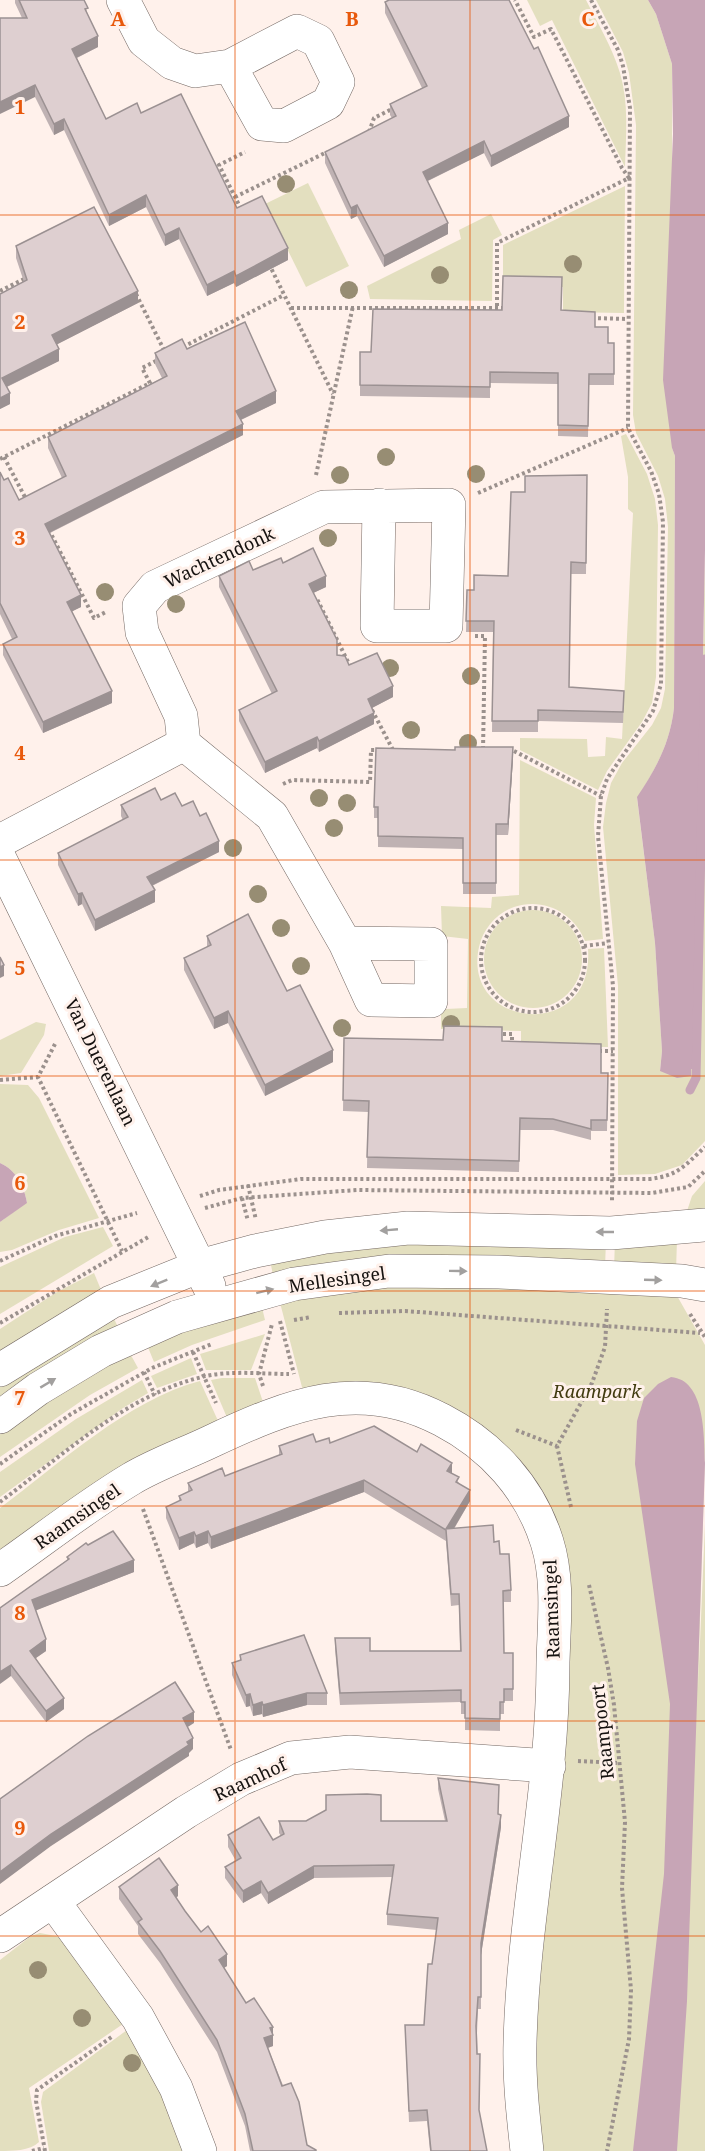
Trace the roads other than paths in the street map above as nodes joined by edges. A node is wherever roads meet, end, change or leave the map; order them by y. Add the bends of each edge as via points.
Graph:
1 (123, 0) edge
2 (230, 66) junction
3 (379, 505) junction
4 (184, 744) junction
5 (0, 841) edge
6 (0, 859) edge
7 (345, 943) dead end
8 (705, 1225) edge
9 (200, 1266) junction
10 (705, 1285) edge
11 (218, 1304) junction
12 (0, 1370) edge
13 (0, 1417) edge
14 (0, 1570) edge
15 (549, 1766) junction
16 (53, 1901) junction
17 (0, 1936) edge
18 (200, 2151) edge
19 (527, 2151) edge

1 - 2 street via 144,41 172,63 195,71
2 - 2 street via 297,31 318,41 338,82 328,103 284,126 262,124
3 - 3 street, Wachtendonk via 377,626 446,626 449,506
3 - 4 street, Wachtendonk via 324,507 155,587 139,606 142,632 181,716
4 - 5 street
4 - 7 street via 272,816
6 - 9 street, Van Duerenlaan
8 -> 9 street via 611,1233 408,1228 325,1237
9 - 11 street, Van Duerenlaan
9 -> 12 street via 89,1313
11 -> 10 street, Mellesingel via 294,1284 389,1271 499,1272
13 -> 11 street, Mellesingel via 100,1351 177,1317
14 - 15 street, Raamsingel via 132,1478 274,1413 321,1400 350,1398 408,1406 461,1430 505,1467 537,1516 554,1571
15 - 16 street, Raamhof via 350,1752 291,1758 241,1779 186,1812
15 - 19 street, Raamsingel via 520,2044
16 - 17 street, Raamhof
16 - 18 street via 138,2018 176,2088

